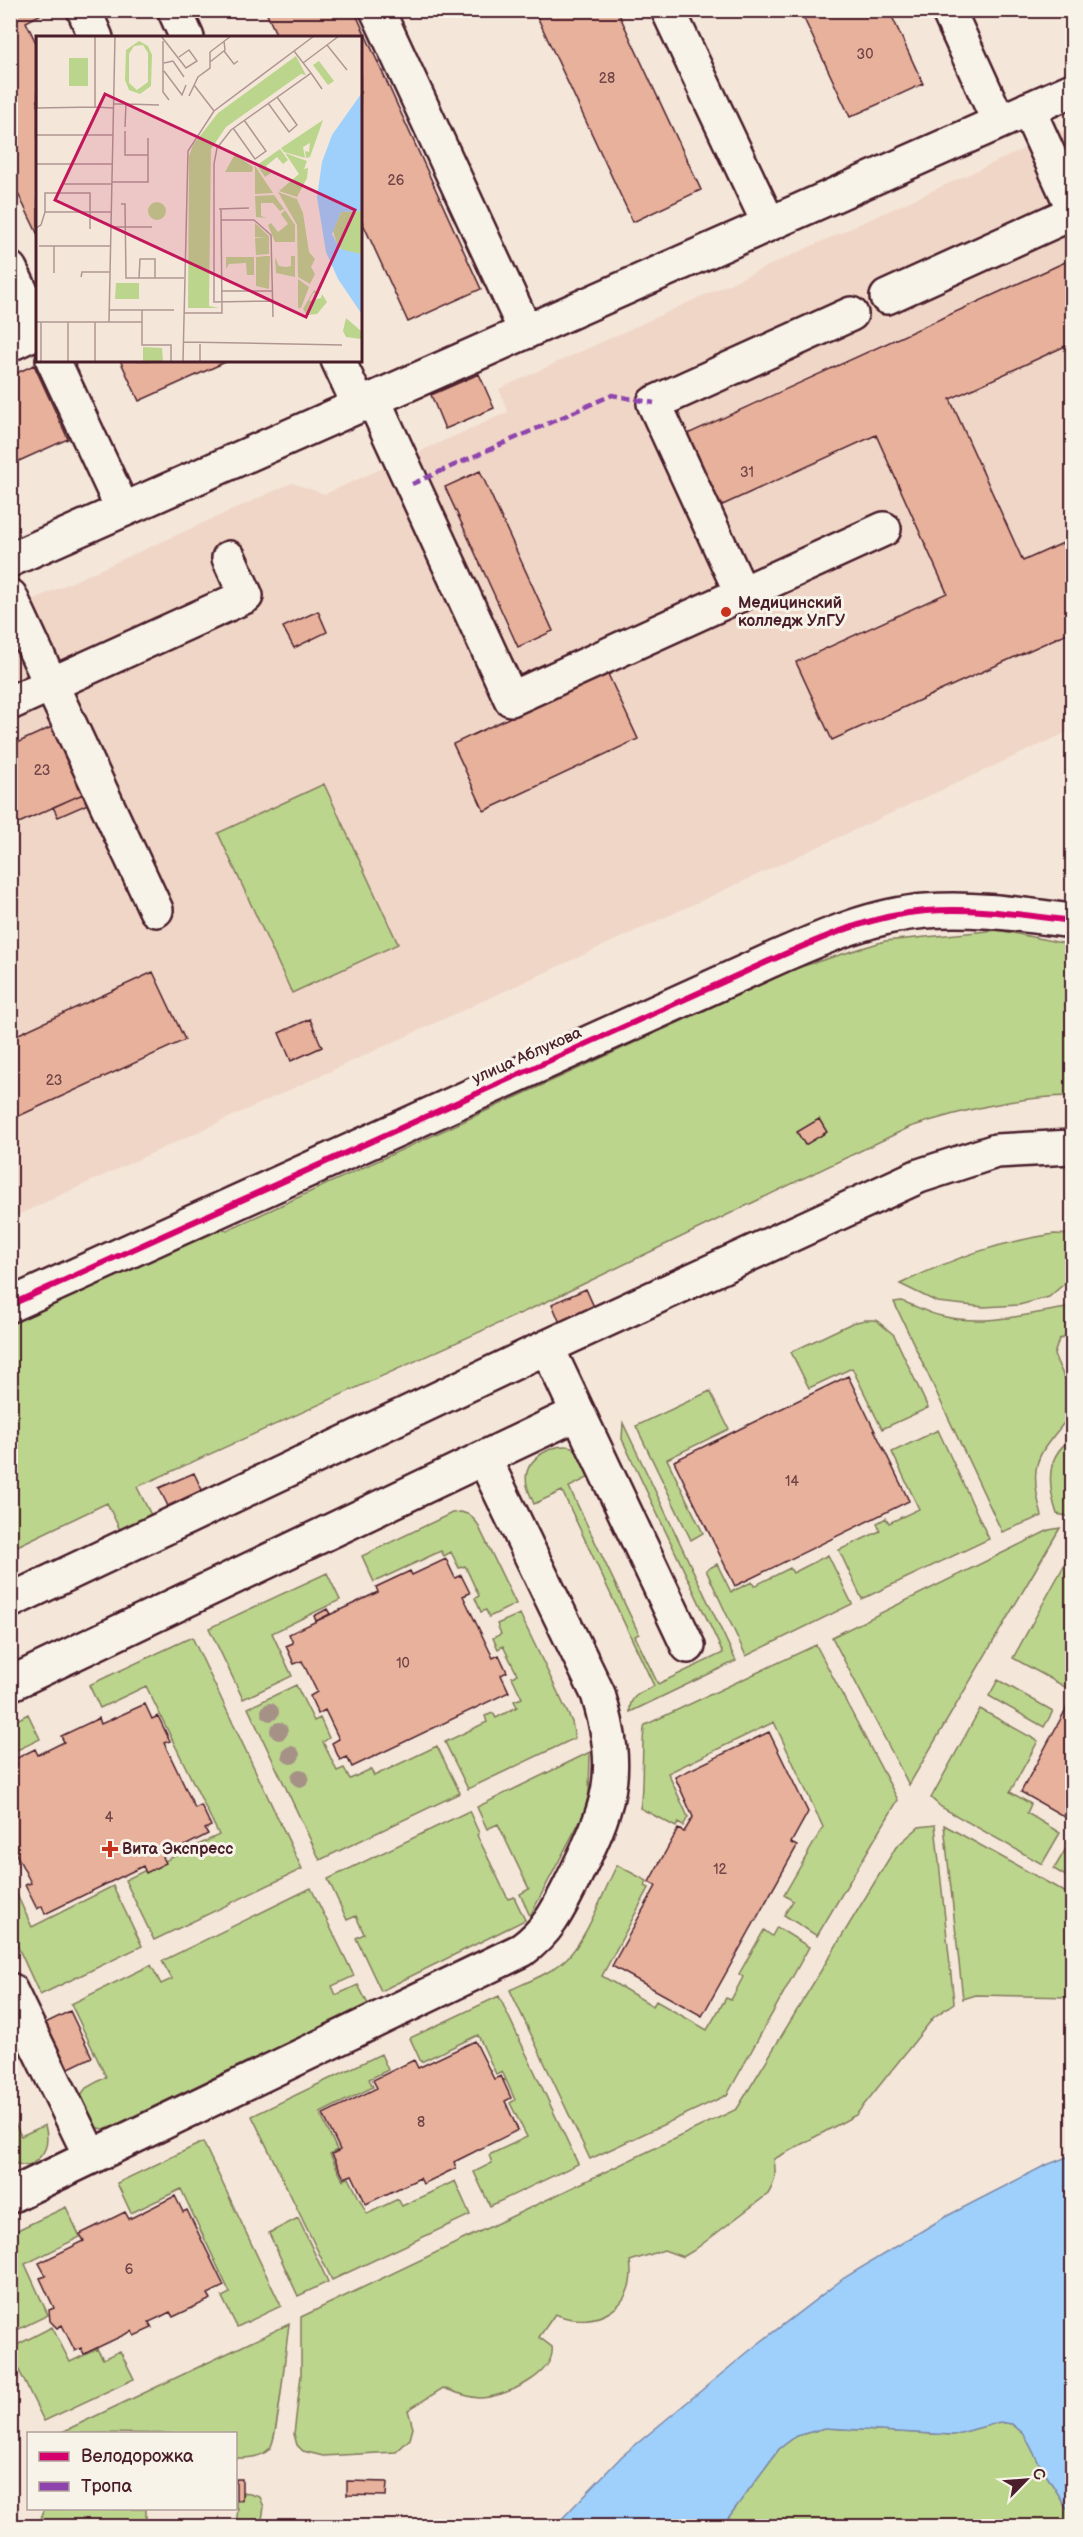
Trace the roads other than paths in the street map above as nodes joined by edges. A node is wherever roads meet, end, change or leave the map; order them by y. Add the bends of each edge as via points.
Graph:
1 (84, 10) edge
2 (377, 10) edge
3 (668, 10) edge
4 (948, 10) edge
5 (175, 11) edge
6 (95, 36) edge
7 (186, 36) edge
8 (1072, 90) edge
9 (1014, 116) junction
10 (1072, 206) edge
11 (1072, 213) edge
12 (769, 224) junction
13 (10, 269) edge
14 (887, 297) dead end
15 (851, 314) dead end
16 (36, 322) edge
17 (526, 332) junction
18 (36, 333) edge
19 (10, 344) edge
20 (54, 362) edge
21 (339, 362) edge
22 (366, 402) junction
23 (123, 510) junction
24 (884, 530) dead end
25 (229, 558) dead end
26 (10, 560) edge
27 (742, 594) junction
28 (10, 596) edge
29 (51, 684) junction
30 (10, 703) edge
31 (156, 910) dead end
32 (1072, 921) edge
33 (1072, 1147) edge
34 (10, 1305) edge
35 (547, 1347) junction
36 (578, 1413) junction
37 (484, 1458) junction
38 (10, 1601) edge
39 (688, 1646) dead end
40 (10, 1684) edge
41 (10, 1990) edge
42 (91, 2157) junction
43 (10, 2196) edge

1 - 6 street
2 - 17 street
3 - 12 street
4 - 9 street
5 - 7 street
8 - 9 street
9 - 10 street
9 - 12 street
11 - 14 street
12 - 17 street
13 - 16 street
15 - 27 street via 654,403
17 - 22 street
18 - 19 street
20 - 23 street
21 - 22 street
22 - 23 street
22 - 27 street via 511,699
23 - 26 street
24 - 27 street
25 - 29 street via 246,596
28 - 29 street
29 - 30 street
29 - 31 street
32 - 34 street, улица Аблукова via 950,910 896,915 850,927
33 - 35 street via 996,1151 919,1176
35 - 36 street
35 - 38 street
36 - 37 street
36 - 39 street
37 - 40 street
37 - 42 street via 598,1694 609,1730 610,1777 605,1809 546,1931 522,1950
41 - 42 street
42 - 43 street

